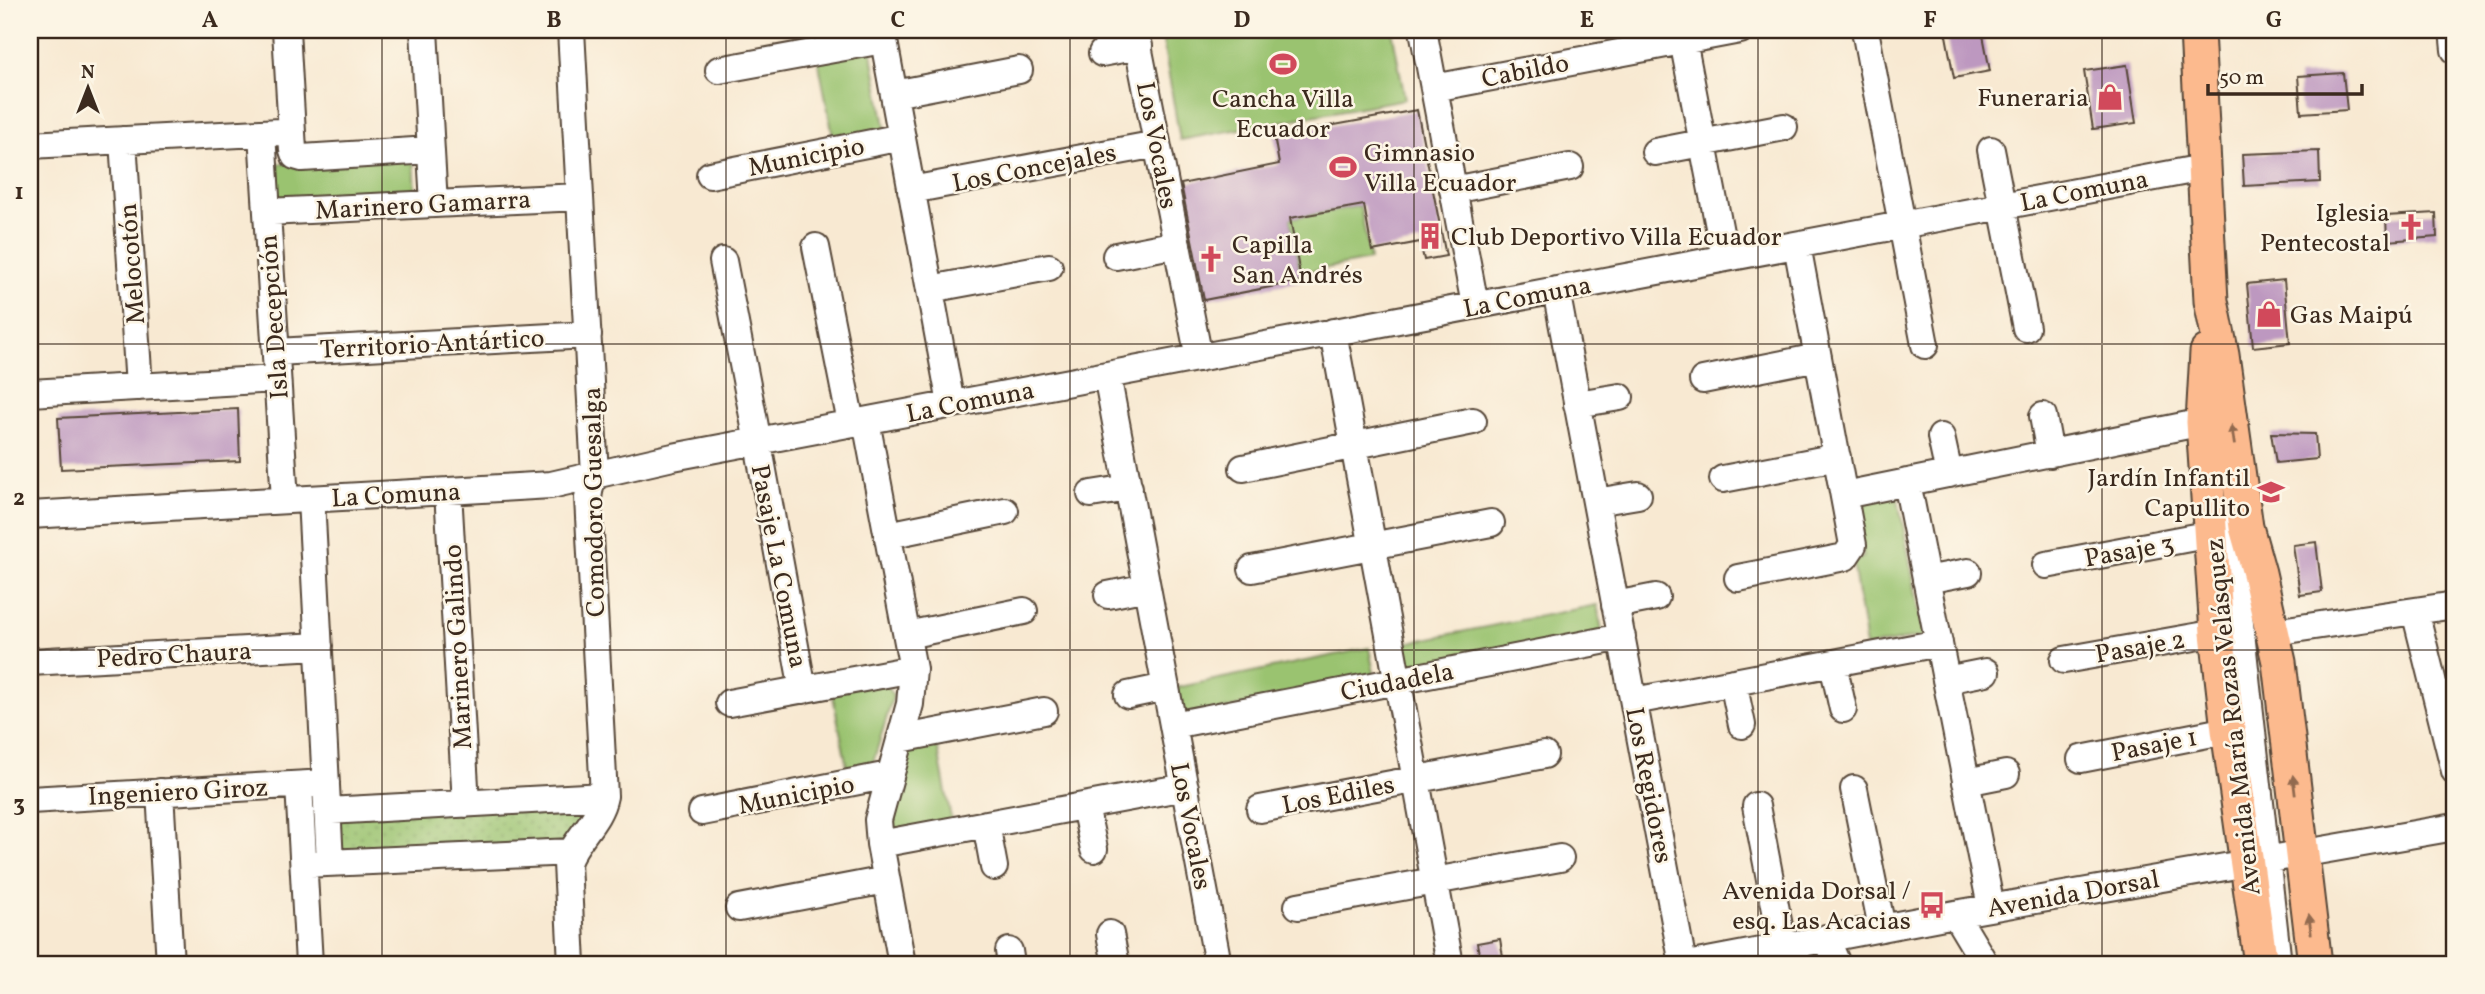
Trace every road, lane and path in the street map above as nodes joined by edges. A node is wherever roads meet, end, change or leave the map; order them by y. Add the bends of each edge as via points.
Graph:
1 (286, 30) edge
2 (424, 30) edge
3 (571, 30) edge
4 (1423, 30) edge
5 (1740, 30) edge
6 (1865, 30) edge
7 (2197, 30) edge
8 (2453, 30) edge
9 (882, 35) edge
10 (1682, 35) edge
11 (1137, 38) edge
12 (2455, 50) edge
13 (1102, 53) dead end
14 (719, 70) dead end
15 (1019, 70) dead end
16 (1434, 88) junction
17 (894, 94) junction
18 (1784, 127) dead end
19 (262, 133) junction
20 (902, 137) junction
21 (124, 140) junction
22 (1703, 143) junction
23 (294, 144) junction
24 (1157, 144) junction
25 (30, 145) edge
26 (430, 150) junction
27 (1991, 150) dead end
28 (1656, 152) dead end
29 (1570, 167) dead end
30 (2203, 168) junction
31 (710, 175) dead end
32 (911, 190) junction
33 (1453, 190) junction
34 (580, 197) junction
35 (434, 204) junction
36 (2002, 205) junction
37 (267, 212) junction
38 (1902, 225) junction
39 (1177, 244) junction
40 (1797, 245) junction
41 (816, 247) dead end
42 (1116, 256) dead end
43 (1725, 258) junction
44 (723, 261) dead end
45 (1049, 267) dead end
46 (930, 289) junction
47 (1556, 290) junction
48 (2211, 301) junction
49 (1475, 305) junction
50 (2026, 328) dead end
51 (1332, 332) junction
52 (588, 335) junction
53 (1925, 345) dead end
54 (276, 352) junction
55 (1818, 357) junction
56 (1199, 358) junction
57 (1107, 375) junction
58 (277, 379) junction
59 (1703, 380) dead end
60 (139, 387) junction
61 (30, 393) edge
62 (1620, 397) dead end
63 (951, 404) junction
64 (1577, 404) junction
65 (2043, 416) dead end
66 (1473, 421) dead end
67 (859, 422) junction
68 (2203, 422) junction
69 (1941, 437) dead end
70 (757, 441) junction
71 (1354, 446) junction
72 (2050, 454) junction
73 (1837, 457) junction
74 (1243, 468) dead end
75 (1949, 474) junction
76 (595, 475) junction
77 (1723, 479) dead end
78 (1907, 482) junction
79 (1129, 488) junction
80 (448, 491) junction
81 (2208, 491) junction
82 (1091, 494) dead end
83 (1638, 495) dead end
84 (1844, 495) junction
85 (298, 500) junction
86 (1596, 502) junction
87 (1005, 511) dead end
88 (30, 515) edge
89 (1491, 523) dead end
90 (2211, 534) junction
91 (888, 535) junction
92 (1372, 546) junction
93 (2046, 565) dead end
94 (1252, 569) dead end
95 (1968, 572) dead end
96 (1738, 578) dead end
97 (1926, 580) junction
98 (1147, 587) junction
99 (1108, 595) dead end
100 (1656, 597) dead end
101 (1615, 605) junction
102 (2455, 605) edge
103 (1024, 611) dead end
104 (2415, 611) junction
105 (2217, 633) junction
106 (2264, 633) junction
107 (907, 635) junction
108 (1622, 637) junction
109 (1939, 643) junction
110 (318, 646) junction
111 (2064, 660) dead end
112 (30, 662) edge
113 (1833, 664) junction
114 (913, 669) junction
115 (1986, 672) dead end
116 (1946, 680) junction
117 (1397, 681) junction
118 (1733, 682) junction
119 (1166, 687) junction
120 (803, 690) junction
121 (1128, 695) dead end
122 (1634, 701) junction
123 (729, 704) dead end
124 (1843, 709) dead end
125 (1044, 711) dead end
126 (1173, 725) junction
127 (1742, 725) dead end
128 (2228, 730) junction
129 (900, 738) junction
130 (1544, 755) dead end
131 (2081, 759) dead end
132 (2455, 771) edge
133 (2006, 774) dead end
134 (889, 775) junction
135 (1416, 779) junction
136 (1966, 782) junction
137 (326, 783) junction
138 (299, 785) junction
139 (1185, 787) junction
140 (1854, 789) dead end
141 (160, 792) junction
142 (604, 796) junction
143 (30, 800) edge
144 (466, 804) junction
145 (1085, 806) junction
146 (1756, 806) dead end
147 (1260, 809) dead end
148 (327, 811) junction
149 (702, 812) dead end
150 (986, 824) junction
151 (2455, 827) edge
152 (880, 844) junction
153 (1094, 849) dead end
154 (572, 852) junction
155 (2273, 857) junction
156 (1560, 858) dead end
157 (330, 862) junction
158 (304, 864) junction
159 (994, 867) dead end
160 (887, 880) junction
161 (1435, 881) junction
162 (1298, 906) dead end
163 (1991, 907) junction
164 (738, 908) dead end
165 (1955, 914) junction
166 (1882, 928) junction
167 (1110, 934) dead end
168 (1826, 939) junction
169 (1783, 947) junction
170 (170, 964) edge
171 (309, 964) edge
172 (572, 964) edge
173 (902, 964) edge
174 (1116, 964) edge
175 (1218, 964) edge
176 (1450, 964) edge
177 (1684, 964) edge
178 (1692, 964) edge
179 (1837, 964) edge
180 (1984, 964) edge
181 (2261, 964) edge
182 (2278, 964) edge
183 (2291, 964) edge
184 (2315, 964) edge

1 - 23 street
2 - 26 street
3 - 34 street, Comodoro Guesalga
4 - 16 street
5 - 10 street, Cabildo
6 - 38 street
7 - 30 main road, Avenida María Rozas Velásquez
8 - 12 street
9 - 14 street, Municipio
9 - 17 street, Municipio
10 - 16 street, Cabildo
10 - 22 street
11 - 13 street, Los Vocales
11 - 24 street, Los Vocales
15 - 17 street
16 - 33 street
17 - 20 street, Municipio
18 - 22 street
19 - 21 street, Marinero Gamarra
19 - 23 street, Marinero Gamarra
19 - 37 street, Isla Decepción
20 - 31 street, Municipio
20 - 32 street, Municipio
21 - 25 street, Marinero Gamarra
21 - 60 street, Melocotón
22 - 28 street
22 - 43 street
23 - 26 street, Marinero Gamarra via 302,158
24 - 32 street, Los Concejales
24 - 39 street, Los Vocales
26 - 35 street
27 - 36 street
29 - 33 street
30 - 36 street, La Comuna
30 - 48 main road, Avenida María Rozas Velásquez
32 - 46 street, Municipio
33 - 49 street
34 - 35 street, Marinero Gamarra
34 - 52 street, Comodoro Guesalga
35 - 37 street, Marinero Gamarra
36 - 38 street, La Comuna
36 - 50 street
37 - 54 street, Isla Decepción
38 - 40 street, La Comuna
38 - 53 street
39 - 42 street, Los Vocales
39 - 56 street, Los Vocales
40 - 43 street, La Comuna
40 - 55 street
41 - 67 street
43 - 47 street, La Comuna
44 - 70 street
45 - 46 street
46 - 63 street, Municipio
47 - 49 street, La Comuna
47 - 64 street, Los Regidores
48 - 68 main road, Avenida María Rozas Velásquez
106 -> 48 main road, Avenida María Rozas Velásquez
49 - 51 street, La Comuna
51 - 56 street, La Comuna
51 - 71 street, Los Ediles
52 - 54 street, Territorio Antártico
52 - 76 street, Comodoro Guesalga
54 - 58 street, Isla Decepción
55 - 59 street
55 - 73 street
56 - 57 street, La Comuna
57 - 63 street, La Comuna
57 - 79 street, Los Vocales
58 - 60 street
58 - 85 street, Isla Decepción
60 - 61 street
62 - 64 street
63 - 67 street, La Comuna
64 - 86 street, Los Regidores
65 - 72 street
66 - 71 street
67 - 70 street, La Comuna
67 - 91 street, Municipio
68 - 72 street
68 - 81 main road, Avenida María Rozas Velásquez
69 - 75 street
70 - 76 street, La Comuna
70 - 120 street, Pasaje La Comuna
71 - 74 street
71 - 92 street, Los Ediles
72 - 75 street
73 - 77 street
73 - 84 street
75 - 78 street
76 - 80 street, La Comuna via 551,485
76 - 142 street, Comodoro Guesalga via 588,498
78 - 84 street
78 - 97 street
79 - 82 street
79 - 98 street, Los Vocales
80 - 85 street, La Comuna
80 - 144 street, Marinero Galindo
81 - 90 main road, Avenida María Rozas Velásquez
81 - 155 street via 2235,586
83 - 86 street
84 - 96 street via 1853,545 1845,557
85 - 88 street, La Comuna
85 - 110 street, Isla Decepción
86 - 101 street, Los Regidores
87 - 91 street
89 - 92 street
90 - 93 street, Pasaje 3
90 - 105 main road, Avenida María Rozas Velásquez
91 - 107 street, Municipio
92 - 94 street
92 - 117 street, Los Ediles
95 - 97 street
97 - 109 street
98 - 99 street
98 - 119 street, Los Vocales
100 - 101 street
101 - 108 street, Los Regidores
102 - 104 street
103 - 107 street
104 - 106 street
104 - 132 street
105 - 111 street, Pasaje 2
105 - 128 main road, Avenida María Rozas Velásquez
155 -> 106 main road, Avenida María Rozas Velásquez
107 - 114 street, Municipio
108 - 117 street, Ciudadela
108 - 122 street, Los Regidores
109 - 113 street
109 - 116 street
110 - 112 street, Pedro Chaura
110 - 137 street, Isla Decepción
113 - 118 street
113 - 124 street
114 - 120 street
114 - 129 street, Municipio
115 - 116 street
116 - 136 street
117 - 126 street, Ciudadela
117 - 135 street, Los Ediles
118 - 122 street
118 - 127 street
119 - 121 street
119 - 126 street, Los Vocales
120 - 123 street
122 - 177 street, Los Regidores
125 - 129 street
126 - 139 street, Los Vocales
128 - 131 street, Pasaje 1
128 - 155 main road, Avenida María Rozas Velásquez
129 - 134 street, Municipio
130 - 135 street, Los Ediles
133 - 136 street
134 - 149 street, Municipio
134 - 152 street, Municipio via 878,820
135 - 147 street, Los Ediles
135 - 161 street, Los Ediles
136 - 163 street
137 - 138 street, Ingeniero Giroz
137 - 148 street, Isla Decepción
138 - 141 street, Ingeniero Giroz
138 - 158 street
139 - 145 street
139 - 175 street, Los Vocales
140 - 166 street
141 - 143 street, Ingeniero Giroz
141 - 170 street
142 - 144 street
142 - 154 street, Comodoro Guesalga via 599,812
144 - 148 street
145 - 150 street
145 - 153 street
146 - 169 street
148 - 157 street, Isla Decepción
150 - 152 street
150 - 159 street
151 - 155 street, Avenida Dorsal
152 - 160 street, Municipio
154 - 157 street
154 - 172 street, Comodoro Guesalga via 566,876
155 - 163 street, Avenida Dorsal
155 - 181 main road, Avenida María Rozas Velásquez
155 - 182 street
155 - 183 street
184 -> 155 main road, Avenida María Rozas Velásquez
156 - 161 street
157 - 158 street
158 - 171 street
160 - 164 street
160 - 173 street, Municipio
161 - 162 street
161 - 176 street, Los Ediles
163 - 165 street, Avenida Dorsal
165 - 166 street, Avenida Dorsal
165 - 180 street
166 - 168 street, Avenida Dorsal
167 - 174 street
168 - 169 street, Avenida Dorsal
168 - 179 street
169 - 178 street, Avenida Dorsal

